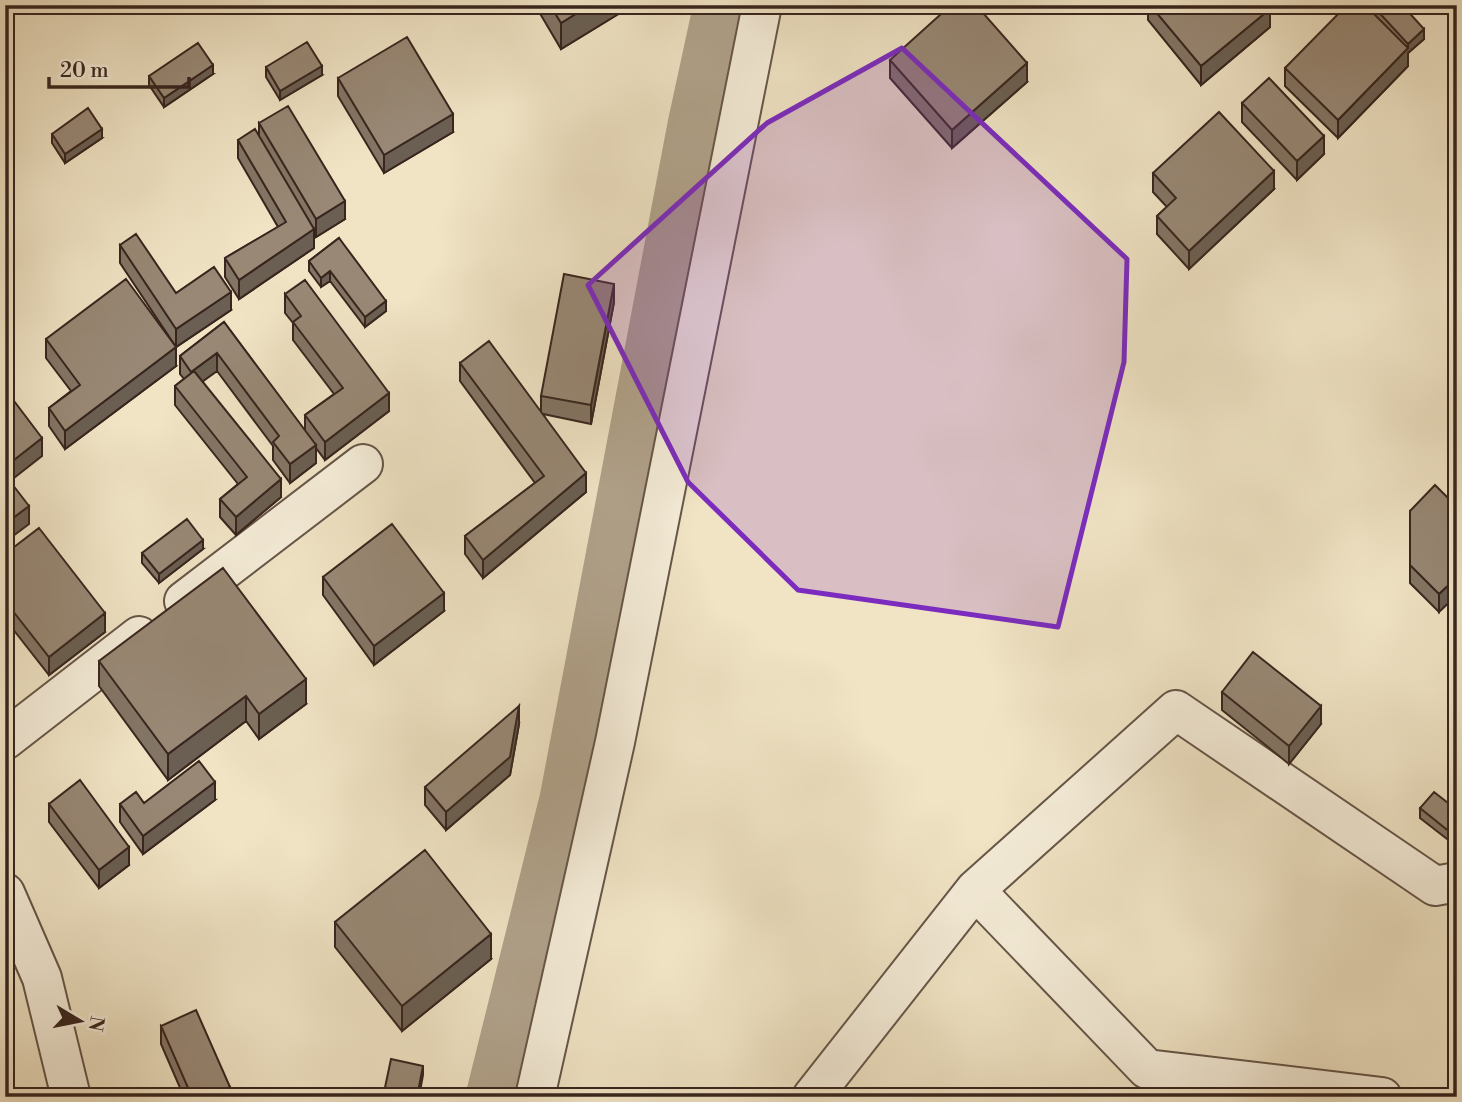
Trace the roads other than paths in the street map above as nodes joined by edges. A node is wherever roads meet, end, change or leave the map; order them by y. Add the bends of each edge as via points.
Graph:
1 (762, 5) edge
2 (363, 464) dead end
3 (5, 740) edge
4 (1457, 882) edge
5 (975, 890) junction
6 (5, 893) edge
7 (71, 1097) edge
8 (535, 1097) edge
9 (812, 1097) edge
10 (1382, 1097) edge

1 - 8 street via 615,742
2 - 3 street
4 - 5 street via 1435,886 1176,710
5 - 9 street
5 - 10 street via 1147,1069
6 - 7 street via 41,978

